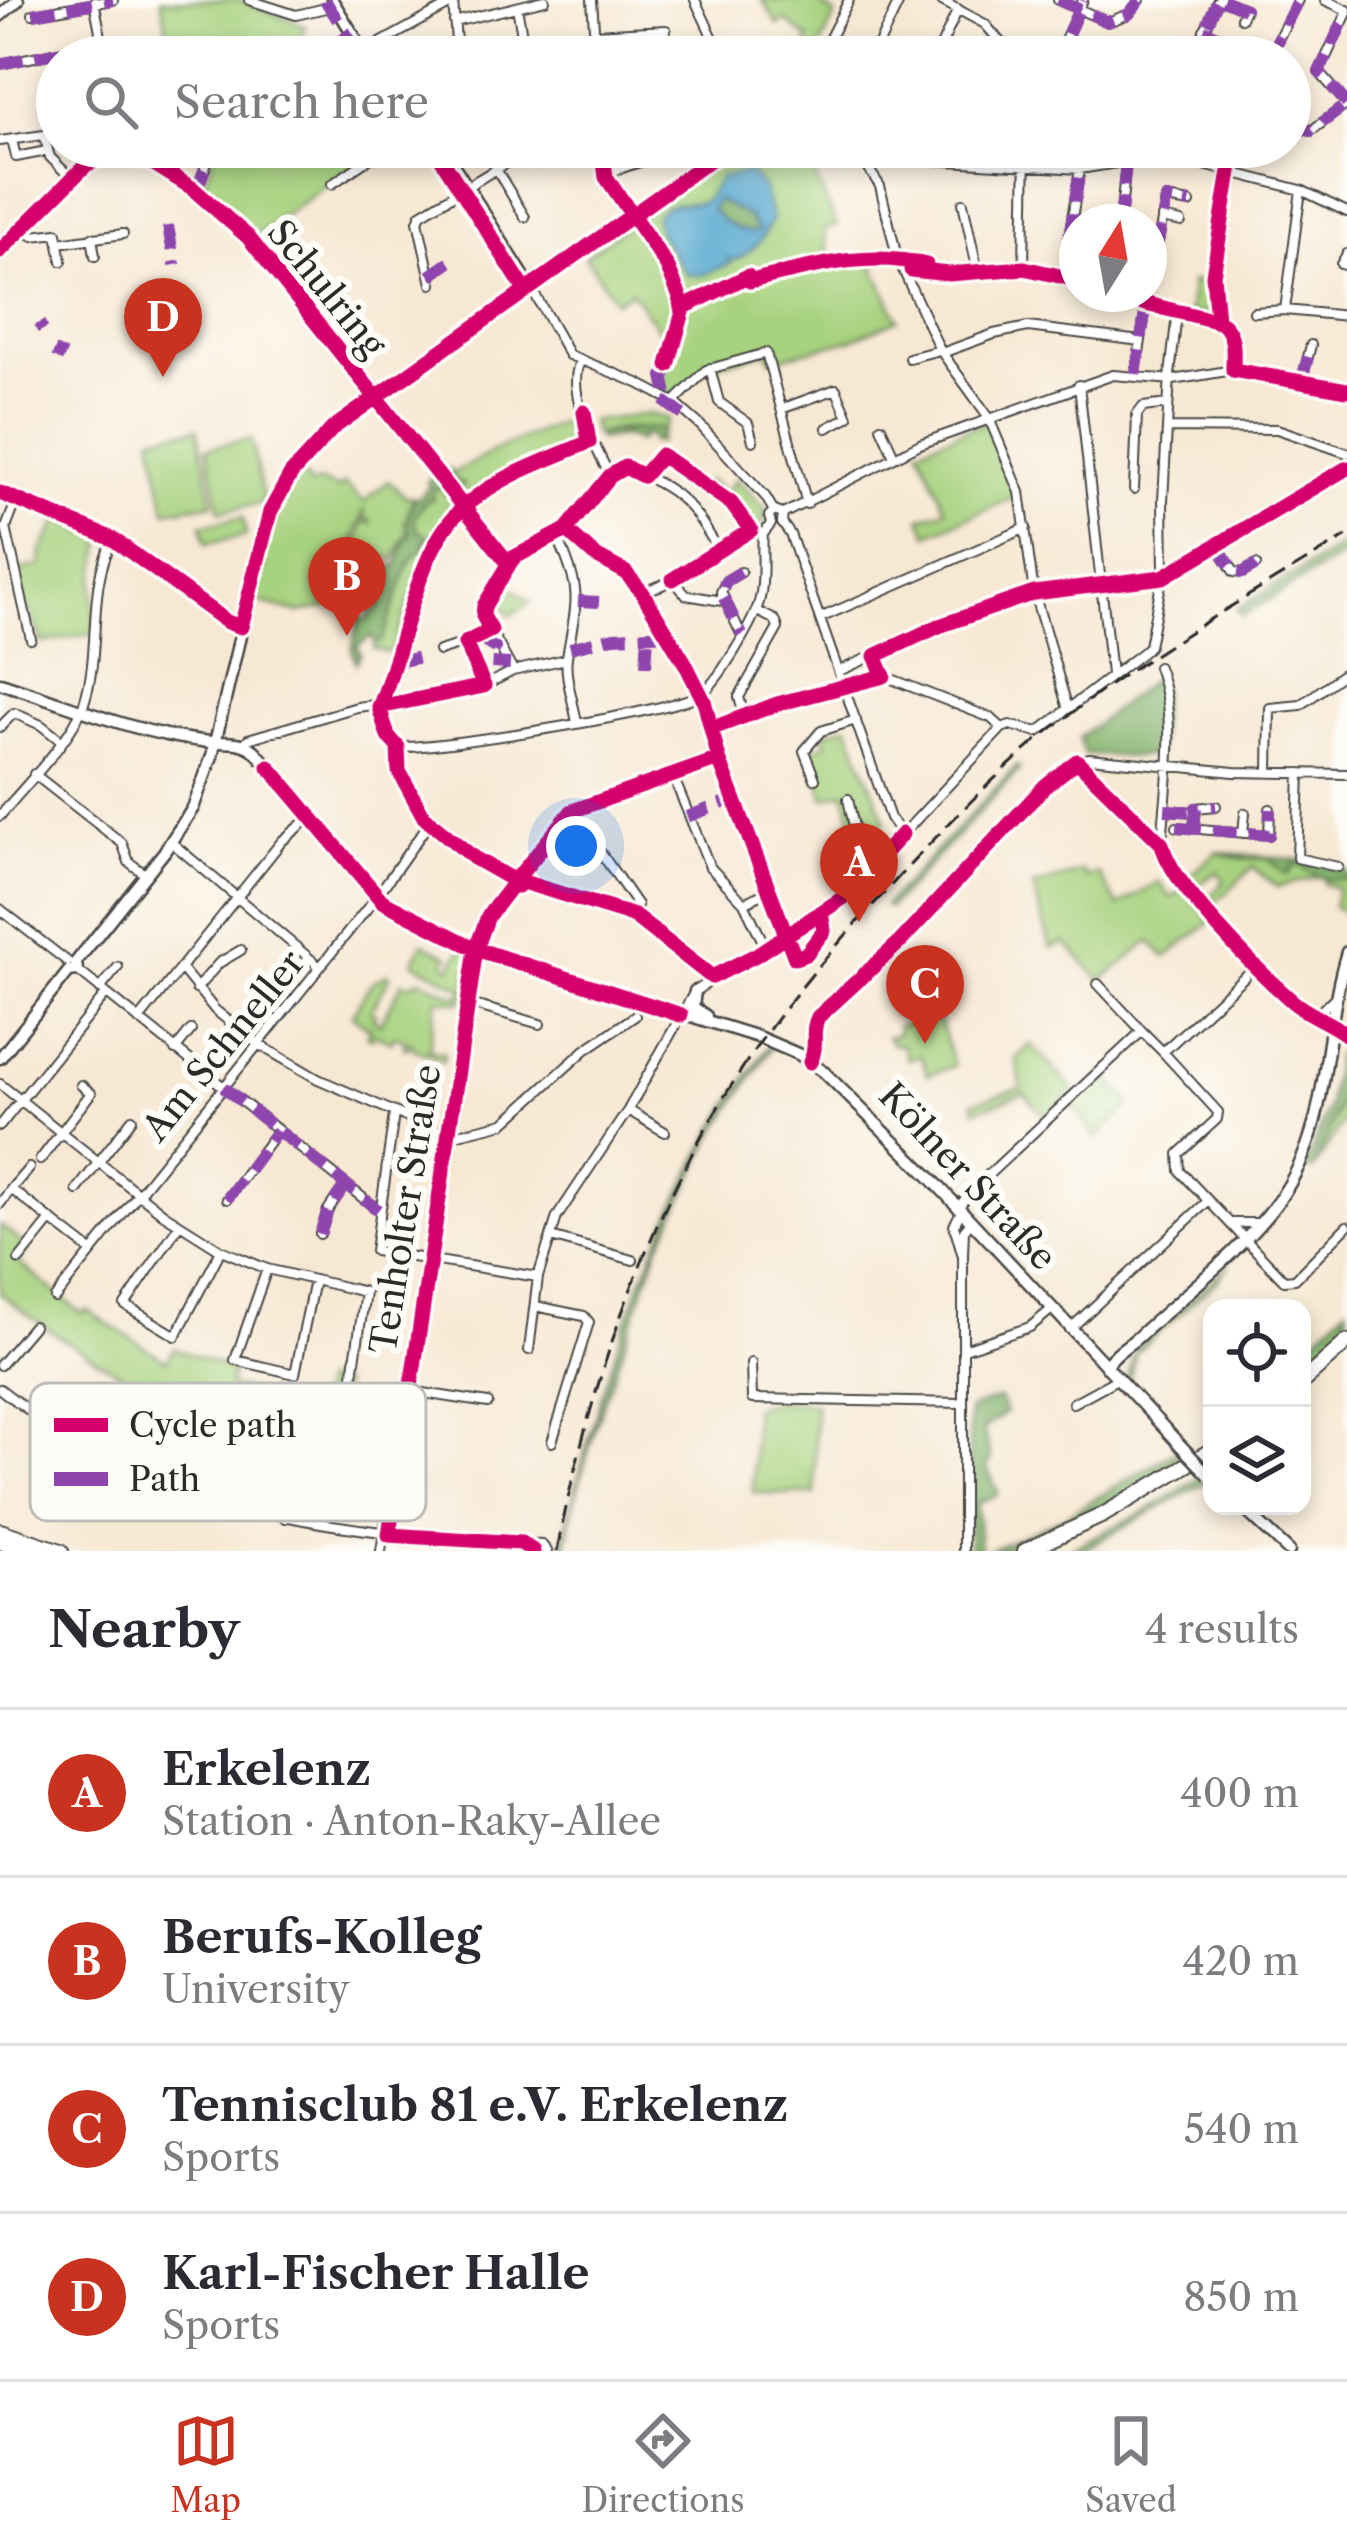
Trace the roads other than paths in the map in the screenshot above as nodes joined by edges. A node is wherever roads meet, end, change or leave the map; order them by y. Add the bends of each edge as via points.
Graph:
1 (18, 0) edge
2 (113, 0) edge
3 (249, 0) edge
4 (545, 0) edge
5 (592, 0) edge
6 (695, 0) edge
7 (849, 0) edge
8 (900, 0) edge
9 (940, 0) edge
10 (1058, 0) edge
11 (1140, 0) edge
12 (1220, 0) edge
13 (1298, 0) edge
14 (1325, 0) edge
15 (453, 1) edge
16 (94, 2) edge
17 (75, 3) edge
18 (333, 3) edge
19 (1081, 5) edge
20 (517, 7) junction
21 (958, 9) junction
22 (1347, 11) edge
23 (33, 14) dead end
24 (0, 16) edge
25 (1241, 18) dead end
26 (454, 22) junction
27 (666, 30) dead end
28 (1204, 30) junction
29 (594, 34) joint
30 (101, 36) edge
31 (358, 36) edge
32 (396, 36) edge
33 (455, 36) edge
34 (522, 36) edge
35 (712, 36) edge
36 (831, 36) edge
37 (883, 36) edge
38 (946, 36) edge
39 (994, 36) edge
40 (1067, 36) edge
41 (1202, 36) edge
42 (1218, 36) edge
43 (1280, 36) edge
44 (36, 57) edge
45 (0, 64) edge
46 (1347, 104) edge
47 (1311, 130) edge
48 (36, 136) edge
49 (12, 140) junction
50 (0, 141) edge
51 (36, 154) edge
52 (62, 168) edge
53 (85, 168) edge
54 (160, 168) edge
55 (205, 168) edge
56 (356, 168) edge
57 (457, 168) edge
58 (498, 168) edge
59 (500, 168) edge
60 (604, 168) edge
61 (622, 168) edge
62 (698, 168) edge
63 (870, 168) edge
64 (1025, 168) edge
65 (1052, 168) edge
66 (1087, 168) edge
67 (1125, 168) edge
68 (1217, 168) edge
69 (1231, 168) edge
70 (1080, 169) junction
71 (1230, 172) junction
72 (604, 174) junction
73 (70, 177) junction
74 (332, 184) dead end
75 (470, 185) junction
76 (1301, 190) junction
77 (196, 192) junction
78 (963, 203) dead end
79 (1190, 203) dead end
80 (1074, 204) edge
81 (1122, 204) edge
82 (1165, 204) edge
83 (1347, 212) edge
84 (632, 215) junction
85 (525, 217) dead end
86 (1167, 219) edge
87 (1181, 222) dead end
88 (19, 229) junction
89 (122, 234) dead end
90 (92, 237) junction
91 (59, 243) junction
92 (0, 250) edge
93 (1347, 254) edge
94 (95, 256) dead end
95 (62, 261) dead end
96 (1347, 266) edge
97 (1024, 268) junction
98 (978, 272) junction
99 (904, 273) junction
100 (1059, 276) edge
101 (432, 284) dead end
102 (530, 286) junction
103 (339, 292) dead end
104 (1285, 310) junction
105 (1167, 311) edge
106 (1144, 312) edge
107 (1254, 312) dead end
108 (311, 314) junction
109 (1178, 314) junction
110 (1347, 316) edge
111 (1217, 320) junction
112 (1141, 341) junction
113 (1311, 345) dead end
114 (941, 352) junction
115 (909, 358) dead end
116 (580, 362) junction
117 (710, 368) junction
118 (1234, 370) junction
119 (1136, 374) junction
120 (1170, 380) junction
121 (1302, 380) junction
122 (1079, 385) junction
123 (1347, 390) edge
124 (376, 395) junction
125 (674, 402) junction
126 (1168, 404) junction
127 (781, 409) junction
128 (862, 410) dead end
129 (988, 416) junction
130 (848, 417) junction
131 (881, 427) dead end
132 (827, 428) dead end
133 (1168, 428) junction
134 (590, 439) junction
135 (754, 441) dead end
136 (1347, 453) edge
137 (661, 454) dead end
138 (894, 456) junction
139 (1347, 468) edge
140 (610, 476) junction
141 (1134, 489) dead end
142 (0, 493) edge
143 (17, 499) junction
144 (807, 504) junction
145 (464, 506) junction
146 (778, 518) junction
147 (1026, 528) junction
148 (562, 533) junction
149 (751, 533) junction
150 (763, 534) junction
151 (113, 539) junction
152 (1217, 545) junction
153 (719, 551) junction
154 (509, 564) junction
155 (1256, 565) dead end
156 (741, 572) dead end
157 (1163, 577) junction
158 (673, 579) junction
159 (1101, 585) junction
160 (1034, 593) junction
161 (722, 601) junction
162 (757, 610) junction
163 (820, 619) junction
164 (241, 627) junction
165 (742, 635) junction
166 (31, 639) dead end
167 (439, 651) dead end
168 (875, 656) junction
169 (566, 658) junction
170 (1158, 667) dead end
171 (514, 670) junction
172 (839, 671) junction
173 (1347, 671) edge
174 (1111, 674) junction
175 (884, 676) junction
176 (0, 683) edge
177 (484, 686) junction
178 (846, 687) junction
179 (699, 695) junction
180 (379, 707) junction
181 (82, 709) junction
182 (1068, 710) junction
183 (744, 716) junction
184 (856, 719) junction
185 (577, 723) junction
186 (0, 727) edge
187 (713, 728) junction
188 (1002, 728) junction
189 (57, 737) junction
190 (215, 742) junction
191 (245, 743) junction
192 (398, 747) junction
193 (719, 759) junction
194 (1077, 760) junction
195 (1168, 766) junction
196 (1269, 773) junction
197 (1300, 773) junction
198 (34, 774) junction
199 (1347, 774) edge
200 (673, 776) junction
201 (815, 779) dead end
202 (848, 799) dead end
203 (1216, 806) dead end
204 (1270, 809) dead end
205 (1165, 810) junction
206 (572, 811) junction
207 (1195, 812) junction
208 (1245, 813) dead end
209 (0, 816) edge
210 (310, 818) junction
211 (429, 823) junction
212 (1177, 827) dead end
213 (1194, 828) junction
214 (1243, 833) junction
215 (902, 834) junction
216 (171, 842) junction
217 (1162, 844) junction
218 (874, 864) junction
219 (1338, 867) dead end
220 (146, 875) junction
221 (516, 881) junction
222 (237, 896) junction
223 (377, 896) junction
224 (744, 902) junction
225 (0, 909) edge
226 (634, 916) junction
227 (766, 948) junction
228 (476, 949) junction
229 (241, 950) dead end
230 (1347, 952) edge
231 (72, 967) junction
232 (118, 967) dead end
233 (320, 967) junction
234 (181, 968) junction
235 (1245, 976) dead end
236 (712, 977) junction
237 (1098, 984) dead end
238 (196, 989) junction
239 (103, 991) junction
240 (695, 991) junction
241 (1336, 996) junction
242 (467, 1003) junction
243 (1307, 1012) junction
244 (681, 1015) junction
245 (635, 1016) dead end
246 (139, 1021) junction
247 (540, 1024) dead end
248 (1332, 1025) junction
249 (238, 1028) junction
250 (191, 1030) dead end
251 (736, 1030) junction
252 (1142, 1031) junction
253 (1347, 1035) edge
254 (258, 1044) junction
255 (176, 1050) junction
256 (1163, 1052) junction
257 (0, 1058) edge
258 (810, 1062) junction
259 (205, 1073) junction
260 (0, 1084) edge
261 (81, 1085) dead end
262 (223, 1087) junction
263 (21, 1100) junction
264 (628, 1110) junction
265 (394, 1114) junction
266 (132, 1119) dead end
267 (0, 1126) edge
268 (60, 1131) junction
269 (277, 1131) junction
270 (664, 1132) dead end
271 (447, 1136) junction
272 (40, 1160) dead end
273 (98, 1162) junction
274 (29, 1168) dead end
275 (345, 1185) junction
276 (11, 1189) junction
277 (77, 1190) dead end
278 (139, 1193) junction
279 (227, 1199) dead end
280 (1208, 1201) junction
281 (0, 1204) edge
282 (378, 1210) junction
283 (964, 1214) junction
284 (51, 1220) junction
285 (1228, 1222) junction
286 (1259, 1223) junction
287 (179, 1225) junction
288 (1347, 1226) edge
289 (320, 1234) dead end
290 (551, 1238) junction
291 (1244, 1238) junction
292 (221, 1250) junction
293 (1254, 1250) junction
294 (92, 1251) junction
295 (1226, 1255) junction
296 (19, 1260) dead end
297 (428, 1260) junction
298 (633, 1260) dead end
299 (268, 1269) junction
300 (538, 1276) junction
301 (314, 1280) junction
302 (55, 1298) dead end
303 (535, 1306) junction
304 (1052, 1309) junction
305 (34, 1326) dead end
306 (1070, 1329) junction
307 (1134, 1341) junction
308 (1347, 1342) edge
309 (964, 1348) junction
310 (529, 1350) dead end
311 (1347, 1353) edge
312 (1122, 1358) junction
313 (751, 1363) dead end
314 (0, 1365) edge
315 (1106, 1367) junction
316 (1311, 1374) edge
317 (359, 1383) edge
318 (408, 1383) edge
319 (1120, 1383) junction
320 (1311, 1385) edge
321 (0, 1389) edge
322 (426, 1393) edge
323 (488, 1403) dead end
324 (962, 1403) junction
325 (1072, 1403) dead end
326 (30, 1408) edge
327 (552, 1442) dead end
328 (1203, 1455) edge
329 (1203, 1465) edge
330 (1203, 1475) edge
331 (1250, 1515) edge
332 (298, 1521) edge
333 (385, 1521) edge
334 (0, 1532) edge
335 (383, 1534) junction
336 (0, 1542) edge
337 (530, 1548) edge
338 (29, 1551) edge
339 (61, 1551) edge
340 (380, 1551) edge
341 (547, 1551) edge
342 (963, 1551) edge
343 (1025, 1551) edge
344 (1046, 1551) edge
345 (1288, 1551) edge

1 - 24 main road
2 - 16 street
3 - 18 street via 296,15
4 - 20 street
5 - 29 street
6 - 35 street
7 - 36 street
8 - 37 street
9 - 21 street
10 - 19 street
11 - 19 street via 1108,22
12 - 25 street via 1244,9
12 - 28 street
13 - 43 street
14 - 22 street
15 - 26 street
15 - 32 street
16 - 17 street
16 - 30 street
17 - 23 street
18 - 31 main road
19 - 40 street
20 - 26 street
20 - 34 street
21 - 38 street
21 - 39 street
22 - 46 street via 1318,72
26 - 33 street
27 - 29 street
28 - 41 street
28 - 42 street
44 - 45 street
46 - 47 street
48 - 49 street
49 - 50 street
49 - 51 street via 16,157
52 - 73 street
53 - 73 street, Schulring
54 - 77 street, Schulring
55 - 77 street
56 - 74 street
57 - 75 main road
58 - 75 street
59 - 85 street
60 - 72 street
61 - 72 street
62 - 84 street
63 - 99 street
64 - 97 street
65 - 70 street
66 - 70 street
67 - 81 street
68 - 71 street
69 - 71 street
70 - 80 street
71 - 76 street
71 - 111 street via 1214,268
72 - 84 street
73 - 88 street, Schulring
75 - 101 street via 418,218
75 - 102 main road
76 - 83 street
76 - 104 street
77 - 108 street, Schulring via 257,246
78 - 98 street
79 - 82 street
84 - 102 street
86 - 87 street
88 - 91 street via 57,232
88 - 92 street, Schulring
89 - 90 street
90 - 91 street
90 - 94 street
91 - 95 street
93 - 96 street
97 - 98 street
97 - 100 street
98 - 99 street
99 - 114 street
102 - 116 street via 563,349
102 - 124 main road
103 - 108 street
104 - 107 street
104 - 110 street
105 - 109 street
106 - 112 street
108 - 124 street, Schulring
109 - 111 street
109 - 120 street
111 - 118 street via 1232,337
112 - 114 street via 1028,327
112 - 119 street
113 - 121 street
114 - 115 street
114 - 129 street
116 - 125 street
116 - 134 street via 575,380
117 - 125 street
117 - 127 street via 766,353
117 - 135 street via 719,402 748,423
118 - 120 street
118 - 121 street
119 - 120 street
119 - 122 street
120 - 126 street
121 - 123 street
122 - 129 street
122 - 159 street
124 - 145 street, Schulring
124 - 164 main road via 291,474 266,524
125 - 146 street
126 - 133 street
126 - 141 street via 1137,415
127 - 130 street via 836,389
127 - 144 street
128 - 130 street
129 - 138 street
129 - 147 street via 1020,491
130 - 132 street
131 - 138 street
133 - 136 street via 1277,429
133 - 157 street
134 - 140 street
134 - 145 street
137 - 149 street via 731,503
138 - 144 street
139 - 152 street
140 - 148 street
140 - 153 street via 626,467 679,494
142 - 143 street
143 - 151 street
143 - 166 street via 6,528
144 - 146 street
145 - 154 street, Schulring
145 - 180 street via 434,547
146 - 150 street
146 - 163 street
147 - 160 street
147 - 163 street
148 - 154 street
148 - 158 street via 620,568 642,592
148 - 169 street via 578,593
149 - 150 street
149 - 153 street
150 - 162 street
151 - 164 street
151 - 181 street via 98,581 96,652
152 - 155 street via 1234,572
152 - 157 street
153 - 158 street
154 - 171 street via 483,616
156 - 161 street via 723,585
157 - 159 street
157 - 174 street via 1150,646
158 - 161 street via 686,595
159 - 160 street
159 - 174 street
160 - 168 street
160 - 182 street
161 - 165 street
162 - 165 street
162 - 183 street via 778,628 739,697
163 - 172 street
164 - 190 main road
165 - 179 street
167 - 177 street via 465,643
168 - 172 street
168 - 175 street
169 - 171 street
169 - 185 street
170 - 195 street
171 - 177 street
172 - 178 street
173 - 196 street via 1300,705 1270,708
174 - 182 street
175 - 178 street
175 - 188 street
176 - 181 main road
177 - 180 street
178 - 183 street
178 - 184 street
179 - 185 street
179 - 187 street
180 - 191 street
180 - 192 street
181 - 189 street
181 - 190 main road
182 - 188 street via 1038,732
183 - 187 street
184 - 201 street via 821,731 804,751
184 - 215 street
185 - 192 street
186 - 189 street via 14,713
187 - 193 street
188 - 215 street
189 - 198 street
190 - 191 main road
190 - 216 main road via 193,808
191 - 210 main road
192 - 211 street via 400,771
193 - 200 street
193 - 224 street via 770,890
194 - 195 street
194 - 217 street
194 - 258 street via 818,1017
195 - 196 street
195 - 205 street
196 - 197 street
197 - 199 street
197 - 219 street via 1297,858
198 - 209 street
198 - 220 street via 122,843
200 - 206 street
200 - 224 street via 710,867
202 - 218 street via 859,850
203 - 207 street
204 - 214 street via 1269,835
205 - 207 street
205 - 217 street
206 - 221 street, Tenholter Straße
206 - 226 street via 637,905
207 - 213 street
208 - 214 street
210 - 222 street
210 - 223 main road
211 - 221 street
211 - 223 street, Am Schneller
212 - 213 street
213 - 214 street
215 - 218 street
216 - 220 main road
216 - 222 street
217 - 243 street via 1186,888
218 - 227 street via 837,902
220 - 231 main road
221 - 226 street
221 - 228 street, Tenholter Straße via 488,916
222 - 233 street
222 - 234 street
223 - 228 main road, Kölner Straße
223 - 233 street, Am Schneller
224 - 227 street
225 - 231 street
226 - 236 street
227 - 236 street
228 - 242 street, Tenholter Straße
228 - 244 main road, Kölner Straße
229 - 238 street
230 - 241 main road
231 - 239 street
231 - 257 main road
232 - 239 street
233 - 254 street, Am Schneller
234 - 238 street
234 - 246 street
235 - 256 street
236 - 240 street
237 - 252 street
238 - 249 street
239 - 246 street
239 - 263 street
240 - 244 street
240 - 251 main road via 695,1010
241 - 243 street
241 - 248 main road
242 - 247 street
242 - 271 street, Tenholter Straße
243 - 248 street
244 - 251 main road, Kölner Straße
244 - 264 street
245 - 271 street via 504,1123
246 - 255 street
248 - 253 street
248 - 286 main road via 1311,1139
249 - 254 street
249 - 259 street
250 - 255 street
251 - 258 main road, Kölner Straße
252 - 256 street
252 - 283 street via 970,1192
254 - 262 street, Am Schneller
254 - 265 street
255 - 259 street
256 - 280 street via 1218,1112 1179,1154 1180,1171
258 - 283 main road, Kölner Straße
259 - 262 street
260 - 263 street
261 - 268 street via 91,1093
262 - 269 street
262 - 278 street, Am Schneller
263 - 267 street
263 - 268 street
264 - 270 street
264 - 290 street
265 - 271 street
265 - 282 street
266 - 273 street
268 - 272 street
268 - 273 street
269 - 275 street
269 - 279 street
271 - 297 street, Tenholter Straße
273 - 277 street
273 - 278 street
274 - 276 street
275 - 282 street
275 - 289 street
276 - 281 street
276 - 284 street
278 - 287 street
278 - 294 street, Am Schneller
280 - 285 street
280 - 306 street
282 - 297 street via 375,1251
283 - 304 main road, Kölner Straße
283 - 309 street via 954,1225 963,1254
284 - 294 street
284 - 296 street
285 - 286 street
285 - 291 street
286 - 291 main road
287 - 292 street
287 - 292 street via 125,1305 150,1322 176,1336
288 - 293 street via 1291,1281
290 - 298 street
290 - 300 street
291 - 293 street
291 - 295 main road
292 - 299 street
293 - 295 street
294 - 302 street, Am Schneller
295 - 307 main road
297 - 300 street
297 - 318 street, Tenholter Straße
299 - 301 street
299 - 301 street via 235,1360 267,1369 296,1374
300 - 303 street
301 - 317 street via 364,1292 352,1382
303 - 310 street
303 - 327 street via 589,1322
304 - 306 main road, Kölner Straße
304 - 309 street via 1030,1327
305 - 314 street
306 - 315 main road, Kölner Straße
307 - 312 main road
307 - 315 main road
308 - 316 highway
309 - 324 street
311 - 320 highway
312 - 315 main road
312 - 319 main road
313 - 324 street via 752,1399
315 - 319 main road, Kölner Straße
319 - 325 street
319 - 329 main road, Kölner Straße, bridge
321 - 326 street
322 - 323 street, Tenholter Straße
324 - 342 street
328 - 343 highway
330 - 344 highway
331 - 345 main road
332 - 335 street
333 - 335 street, Tenholter Straße
334 - 339 highway
335 - 337 street
335 - 340 street, Tenholter Straße
336 - 338 highway
337 - 341 street

